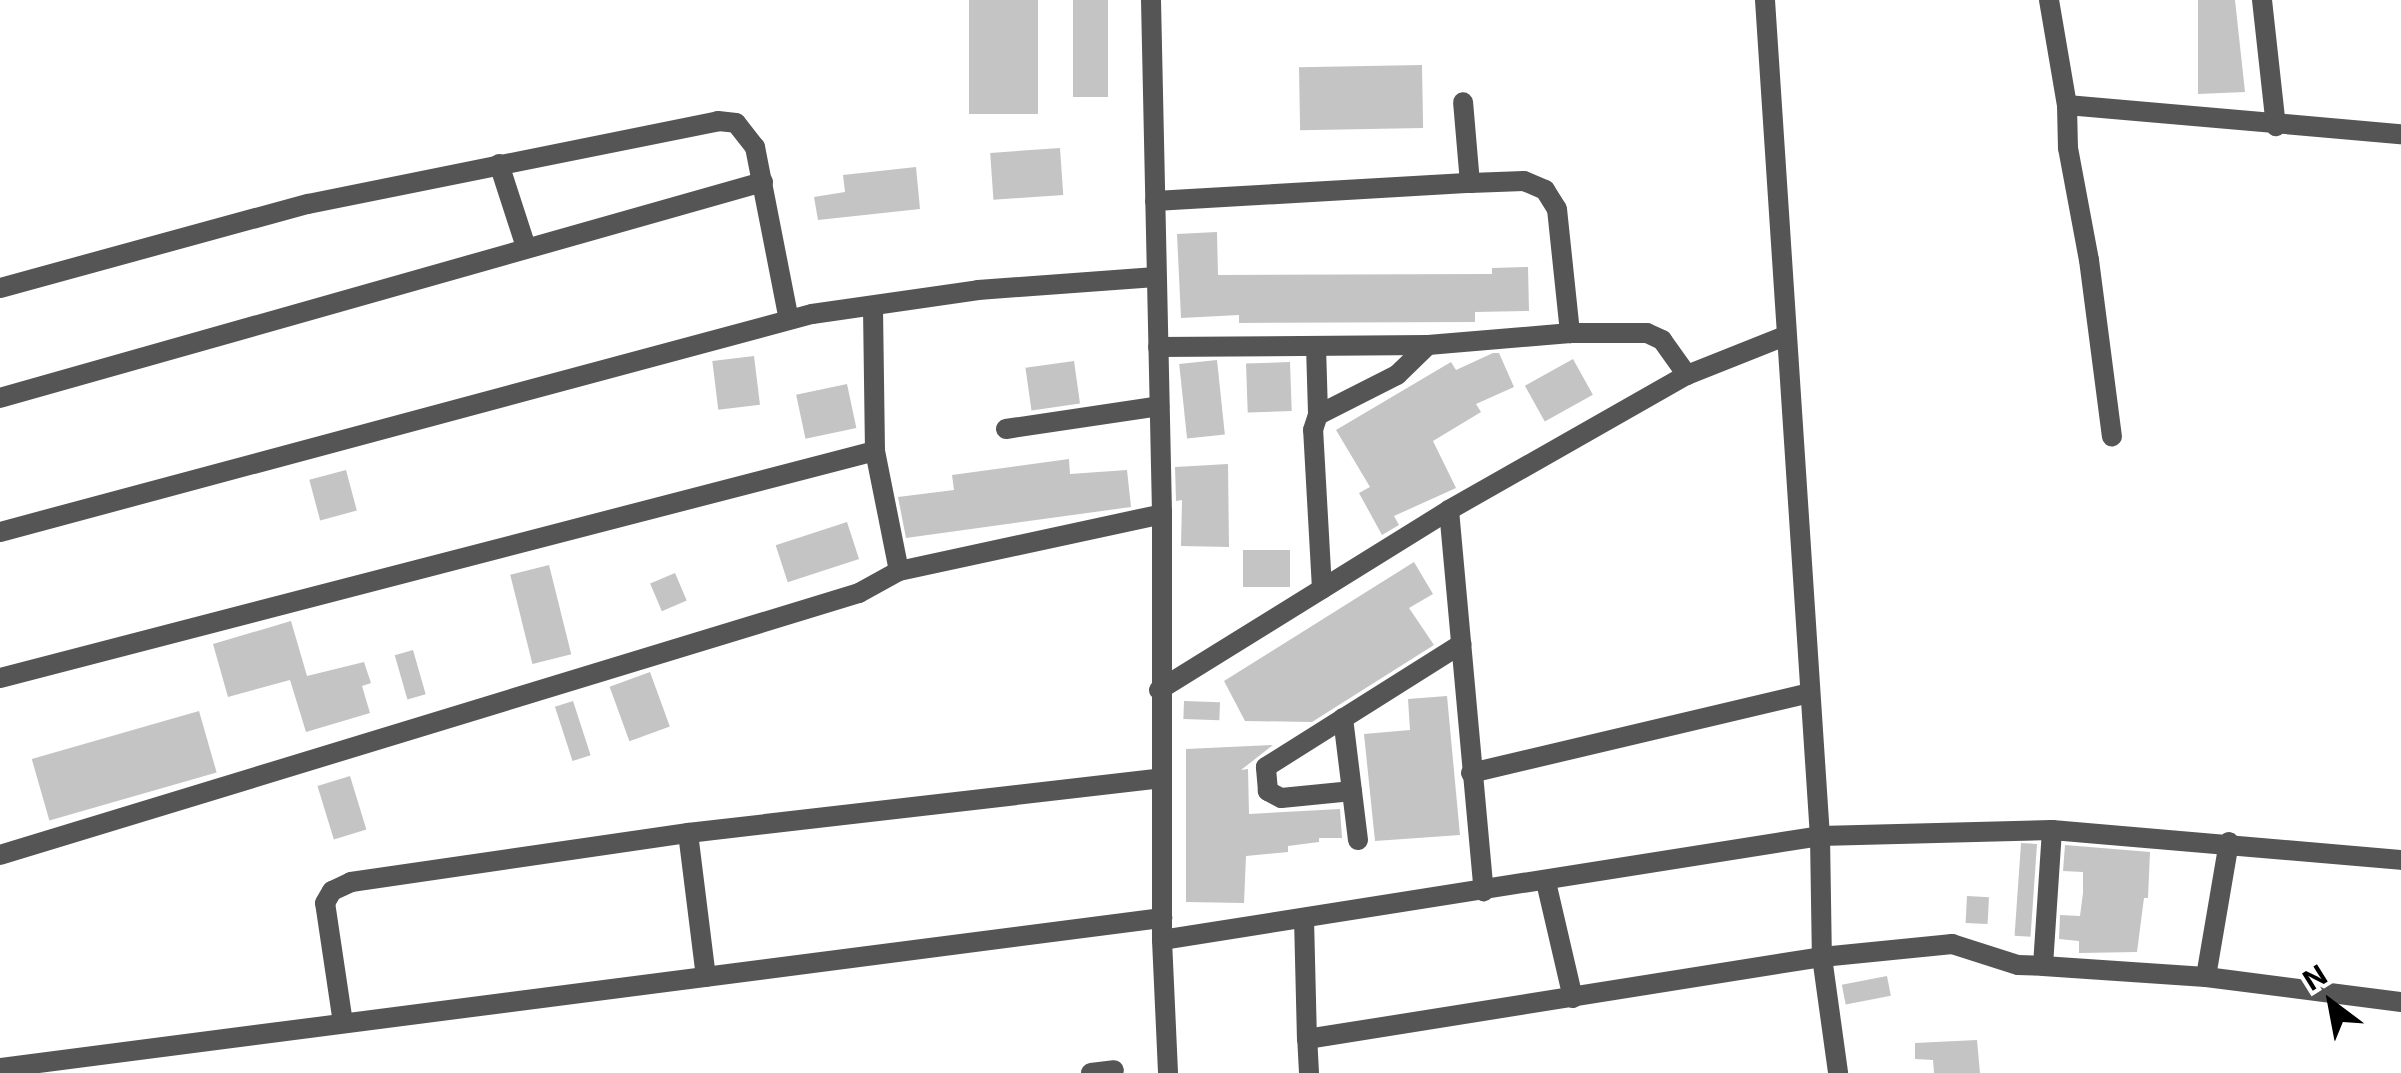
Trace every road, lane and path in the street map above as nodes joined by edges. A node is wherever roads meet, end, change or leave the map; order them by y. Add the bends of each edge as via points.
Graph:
1 (1151, 0) edge
2 (1765, 0) edge
3 (2050, 0) edge
4 (2262, 0) edge
5 (1463, 102) dead end
6 (2067, 105) junction
7 (2276, 126) junction
8 (2401, 134) edge
9 (499, 164) junction
10 (763, 182) junction
11 (1470, 183) junction
12 (1155, 201) junction
13 (526, 247) junction
14 (1156, 277) junction
15 (0, 288) edge
16 (873, 308) junction
17 (789, 320) junction
18 (1570, 333) junction
19 (1786, 336) junction
20 (1428, 345) junction
21 (1316, 346) junction
22 (1158, 348) junction
23 (1687, 375) junction
24 (0, 398) edge
25 (1159, 406) junction
26 (1318, 415) junction
27 (1006, 429) dead end
28 (2112, 437) dead end
29 (875, 451) junction
30 (1449, 510) junction
31 (1162, 514) junction
32 (0, 532) edge
33 (898, 571) junction
34 (1322, 589) junction
35 (1461, 644) junction
36 (0, 678) edge
37 (1159, 690) junction
38 (1809, 693) junction
39 (1343, 718) junction
40 (1471, 772) junction
41 (1160, 778) junction
42 (1352, 791) junction
43 (2052, 830) junction
44 (688, 833) junction
45 (1820, 836) junction
46 (1358, 840) dead end
47 (2230, 842) junction
48 (0, 856) edge
49 (2401, 860) edge
50 (1546, 882) junction
51 (1484, 890) junction
52 (1162, 918) junction
53 (1304, 918) junction
54 (1162, 940) junction
55 (1822, 956) junction
56 (2044, 966) junction
57 (706, 977) junction
58 (2206, 977) junction
59 (1573, 998) junction
60 (2401, 1002) edge
61 (343, 1024) junction
62 (1307, 1039) junction
63 (0, 1068) edge
64 (1114, 1070) dead end
65 (1091, 1073) edge
66 (1168, 1073) edge
67 (1308, 1073) edge
68 (1838, 1073) edge

1 - 12 street
2 - 19 street
3 - 6 street
4 - 7 street
5 - 11 street
6 - 7 street
6 - 28 street
7 - 8 street
9 - 10 street via 718,121 748,133
9 - 13 street
9 - 15 street via 238,221
10 - 13 street
10 - 17 street
11 - 12 street
11 - 18 street via 1524,181 1545,190 1557,209
12 - 14 street
13 - 24 street
14 - 16 street via 978,290
14 - 22 street
16 - 17 street
16 - 29 street
17 - 32 street
18 - 20 street
18 - 23 street via 1647,333 1662,340
19 - 23 street
19 - 38 street
20 - 21 street
20 - 26 street via 1397,375
21 - 22 street
21 - 26 street
22 - 25 street
23 - 30 street
25 - 27 street
25 - 31 street
26 - 34 street via 1313,430
29 - 33 street
29 - 36 street
30 - 34 street
30 - 35 street
31 - 33 street
31 - 37 street
33 - 48 street via 859,593
34 - 37 street
35 - 39 street
35 - 40 street
37 - 41 street
38 - 40 street
38 - 45 street
39 - 42 street
39 - 42 street via 1266,767 1264,778 1280,798
40 - 51 street
41 - 44 street
41 - 52 street
42 - 46 street
43 - 45 street
43 - 47 street
43 - 56 street
44 - 57 street
44 - 61 street via 351,882 332,891 325,903
45 - 50 street
45 - 55 street
47 - 49 street
47 - 58 street
50 - 51 street
50 - 59 street
51 - 53 street
52 - 54 street
52 - 57 street
53 - 54 street
53 - 62 street
54 - 66 street
55 - 56 street via 1952,944 2018,965
55 - 59 street
55 - 68 street
56 - 58 street
57 - 61 street
58 - 60 street
59 - 62 street
61 - 63 street
62 - 67 street
64 - 65 street

